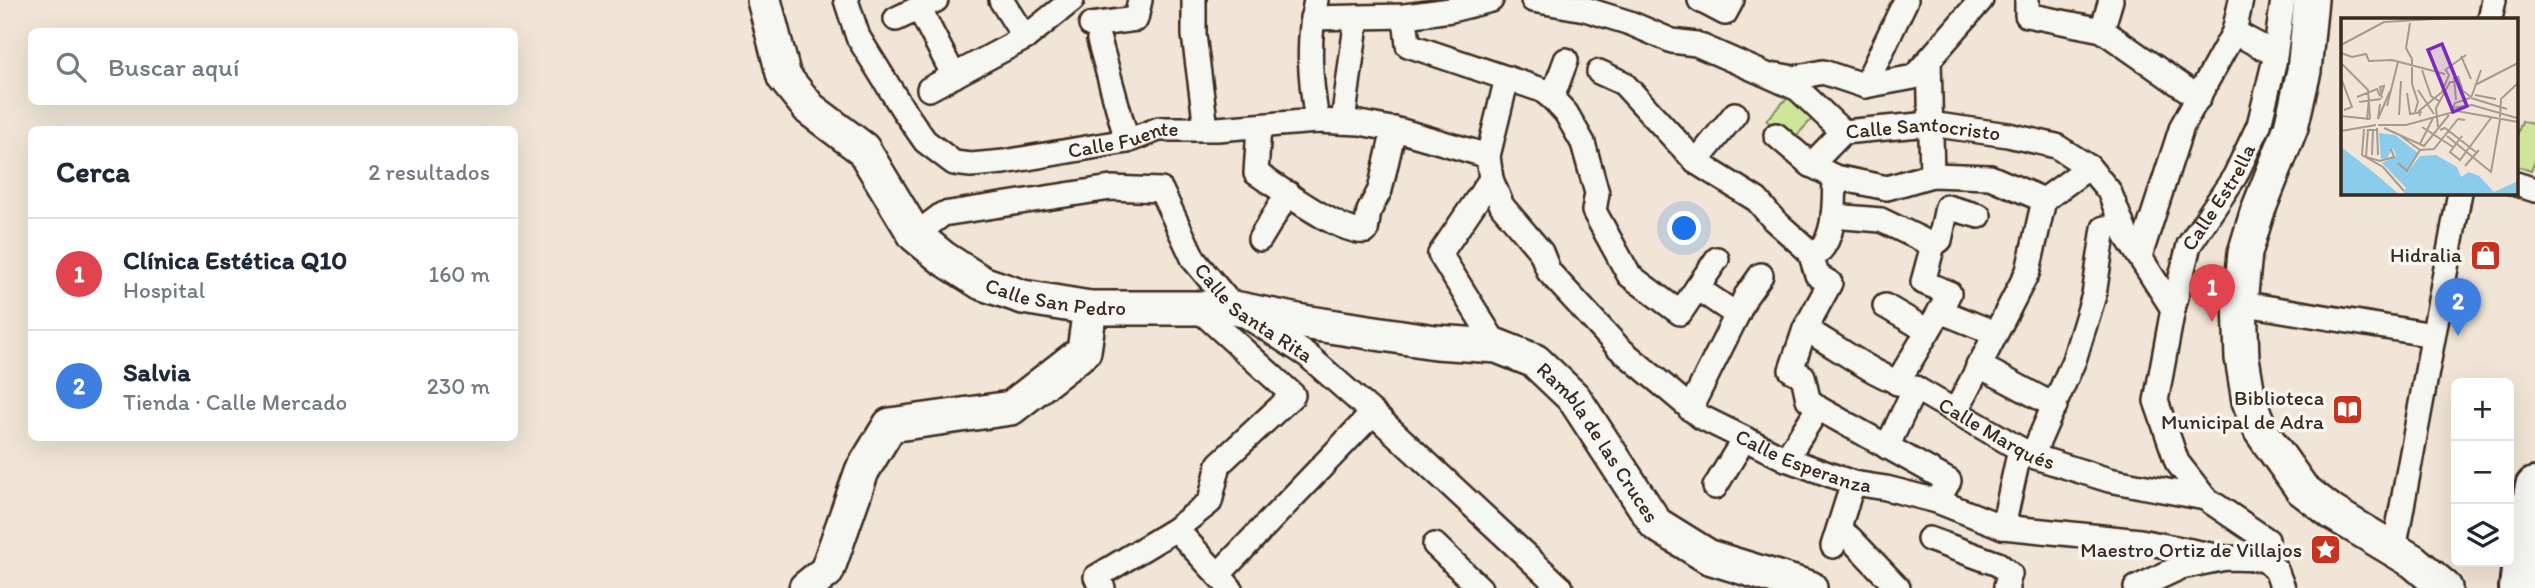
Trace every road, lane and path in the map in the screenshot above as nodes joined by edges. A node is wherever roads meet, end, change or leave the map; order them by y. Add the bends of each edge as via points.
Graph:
1 (764, 0) edge
2 (846, 0) edge
3 (1002, 0) edge
4 (1140, 0) edge
5 (1195, 0) edge
6 (1538, 0) edge
7 (1700, 0) edge
8 (1732, 0) edge
9 (1906, 0) edge
10 (1981, 0) edge
11 (2027, 0) edge
12 (2111, 0) edge
13 (2241, 0) edge
14 (2283, 0) edge
15 (2311, 0) edge
16 (2494, 0) edge
17 (1480, 1) edge
18 (927, 4) edge
19 (1314, 9) edge
20 (1084, 16) edge
21 (1405, 16) junction
22 (1357, 17) junction
23 (2490, 18) edge
24 (896, 19) dead end
25 (2102, 30) junction
26 (2234, 32) junction
27 (1025, 38) junction
28 (2275, 54) junction
29 (1566, 60) dead end
30 (1929, 60) junction
31 (1599, 72) dead end
32 (1760, 72) junction
33 (954, 76) junction
34 (1507, 78) junction
35 (1865, 86) junction
36 (929, 89) dead end
37 (1552, 98) junction
38 (2199, 98) junction
39 (1735, 114) dead end
40 (1318, 121) junction
41 (1343, 122) junction
42 (1930, 124) junction
43 (1259, 127) junction
44 (1206, 128) junction
45 (1394, 129) junction
46 (1843, 132) junction
47 (1776, 135) dead end
48 (1127, 141) junction
49 (1488, 156) junction
50 (1696, 162) junction
51 (1811, 165) junction
52 (2090, 167) junction
53 (1932, 175) junction
54 (1835, 177) junction
55 (1491, 179) junction
56 (2518, 185) edge
57 (2535, 191) edge
58 (1288, 193) junction
59 (2460, 194) edge
60 (2043, 200) junction
61 (1833, 216) junction
62 (1979, 216) dead end
63 (2104, 228) dead end
64 (915, 235) junction
65 (1260, 239) dead end
66 (1933, 245) junction
67 (1810, 252) junction
68 (2140, 256) junction
69 (1717, 259) dead end
70 (1761, 275) dead end
71 (1697, 288) junction
72 (2240, 303) junction
73 (1195, 306) junction
74 (1885, 306) dead end
75 (1090, 308) junction
76 (1234, 308) junction
77 (2173, 309) junction
78 (1940, 311) junction
79 (1737, 315) junction
80 (1805, 328) junction
81 (1928, 331) junction
82 (1995, 332) junction
83 (2432, 335) junction
84 (1497, 346) junction
85 (1978, 365) junction
86 (1906, 386) junction
87 (2055, 406) junction
88 (1818, 408) junction
89 (1690, 409) junction
90 (1956, 411) junction
91 (1373, 413) junction
92 (1744, 439) junction
93 (1887, 447) junction
94 (2026, 453) junction
95 (1786, 459) junction
96 (1853, 483) junction
97 (1715, 487) dead end
98 (2535, 487) edge
99 (2205, 498) junction
100 (1937, 501) junction
101 (2003, 527) junction
102 (1176, 529) junction
103 (1929, 539) dead end
104 (1435, 545) dead end
105 (2394, 550) junction
106 (2225, 558) junction
107 (2264, 559) junction
108 (1224, 581) edge
109 (806, 588) edge
110 (1103, 588) edge
111 (1480, 588) edge
112 (1561, 588) edge
113 (1810, 588) edge
114 (1898, 588) edge
115 (2008, 588) edge
116 (2136, 588) edge
117 (2283, 588) edge
118 (2445, 588) edge
119 (2519, 588) edge

1 - 64 street, Calle San Pedro via 784,77 810,109 863,149
2 - 48 street, Calle Fuente via 858,37 902,108 925,141 954,163 1004,162
3 - 27 street
4 - 20 street via 1136,19
5 - 44 street via 1194,34
6 - 32 street, Calle Santocristo via 1585,9 1672,41 1696,44
7 - 8 street via 1725,13
9 - 35 street
10 - 30 street
11 - 25 street via 2027,15
12 - 25 street
13 - 26 street
14 - 28 street, Calle Estrella
15 - 72 street via 2304,71 2291,127 2245,253
16 - 23 street
17 - 21 street
18 - 24 street
18 - 33 street
19 - 22 street
19 - 40 street via 1309,73
20 - 27 street
20 - 48 street
21 - 22 street
21 - 34 street via 1408,45
22 - 41 street
25 - 38 street
26 - 28 street
26 - 38 street
27 - 33 street
28 - 77 street, Calle Estrella via 2259,125 2235,176 2189,245
29 - 37 street
30 - 35 street via 1914,77
30 - 42 street
31 - 50 street via 1623,83
32 - 35 street via 1794,78 1823,72
32 - 46 street, Calle Santocristo via 1798,89
33 - 36 street
34 - 37 street
34 - 49 street
37 - 71 street via 1583,143 1597,193 1594,211 1629,275 1680,313
38 - 68 street via 2182,126
39 - 50 street
40 - 41 street, Calle Fuente
40 - 43 street, Calle Fuente
41 - 45 street, Calle Fuente
42 - 46 street, Calle Santocristo
42 - 52 street, Calle Santocristo via 2056,146
42 - 53 street
43 - 44 street, Calle Fuente
43 - 58 street via 1256,173
44 - 48 street, Calle Fuente via 1159,129
45 - 49 street, Calle Fuente
45 - 58 street via 1366,231 1338,225
46 - 51 street
47 - 51 street
49 - 55 street, Calle Esperanza
50 - 67 street via 1757,200
51 - 54 street
52 - 60 street
52 - 68 street, Calle Santocristo via 2109,191 2127,237
53 - 54 street via 1887,187
53 - 60 street via 1990,177
54 - 61 street
55 - 84 street via 1440,254
55 - 89 street, Calle Esperanza via 1502,206 1541,252 1549,272 1619,348
56 - 57 street
58 - 65 street
59 - 83 street
60 - 82 street via 2028,271
61 - 66 street via 1881,220
61 - 67 street via 1826,244 1819,252
62 - 66 street via 1947,207 1940,240
63 - 87 street via 2094,295
64 - 75 street, Calle San Pedro via 982,283 1023,297
64 - 76 street, Calle Santa Rita via 943,214 1111,188 1160,190 1194,260
66 - 78 street via 1923,282 1949,292
67 - 80 street via 1818,275 1830,283
68 - 77 street, Calle Santocristo
69 - 71 street
70 - 79 street
71 - 79 street
72 - 83 street
72 - 105 street via 2249,401 2261,431 2302,489
73 - 75 street, Calle San Pedro
73 - 76 street, Calle San Pedro
73 - 102 street via 1293,395 1219,464 1210,502
74 - 81 street
75 - 109 street via 1083,351 1011,408 890,425 862,471 827,570
76 - 84 street, Calle San Pedro via 1435,342
76 - 91 street, Calle Santa Rita via 1307,355
77 - 99 street, Calle Estrella via 2156,401 2177,462
78 - 81 street
78 - 82 street
79 - 89 street
80 - 86 street, Calle Marqués
80 - 88 street via 1791,370 1803,376 1808,399
81 - 86 street
82 - 85 street
83 - 105 street
84 - 113 street, Rambla de las Cruces via 1535,361 1574,398 1656,524 1709,557
85 - 87 street
85 - 90 street
86 - 90 street, Calle Marqués
86 - 93 street
87 - 94 street
88 - 93 street
88 - 95 street
89 - 92 street, Calle Esperanza
90 - 94 street, Calle Marqués
91 - 108 street
91 - 112 street, Calle Santa Rita
92 - 95 street, Calle Esperanza
92 - 97 street
93 - 100 street via 1949,481
94 - 99 street, Calle Marqués via 2109,480
94 - 101 street
95 - 96 street, Calle Esperanza
96 - 100 street, Calle Esperanza
96 - 114 street via 1836,538 1850,538
98 - 119 highway
99 - 107 street, Calle Estrella via 2267,540
100 - 101 street, Calle Esperanza
101 - 106 street, Calle Esperanza via 2140,541
102 - 108 street
102 - 110 street via 1096,577
103 - 115 street via 1998,564 2010,575
104 - 111 street
105 - 118 street
106 - 107 street
106 - 116 street via 2181,567
107 - 117 street via 2276,570

